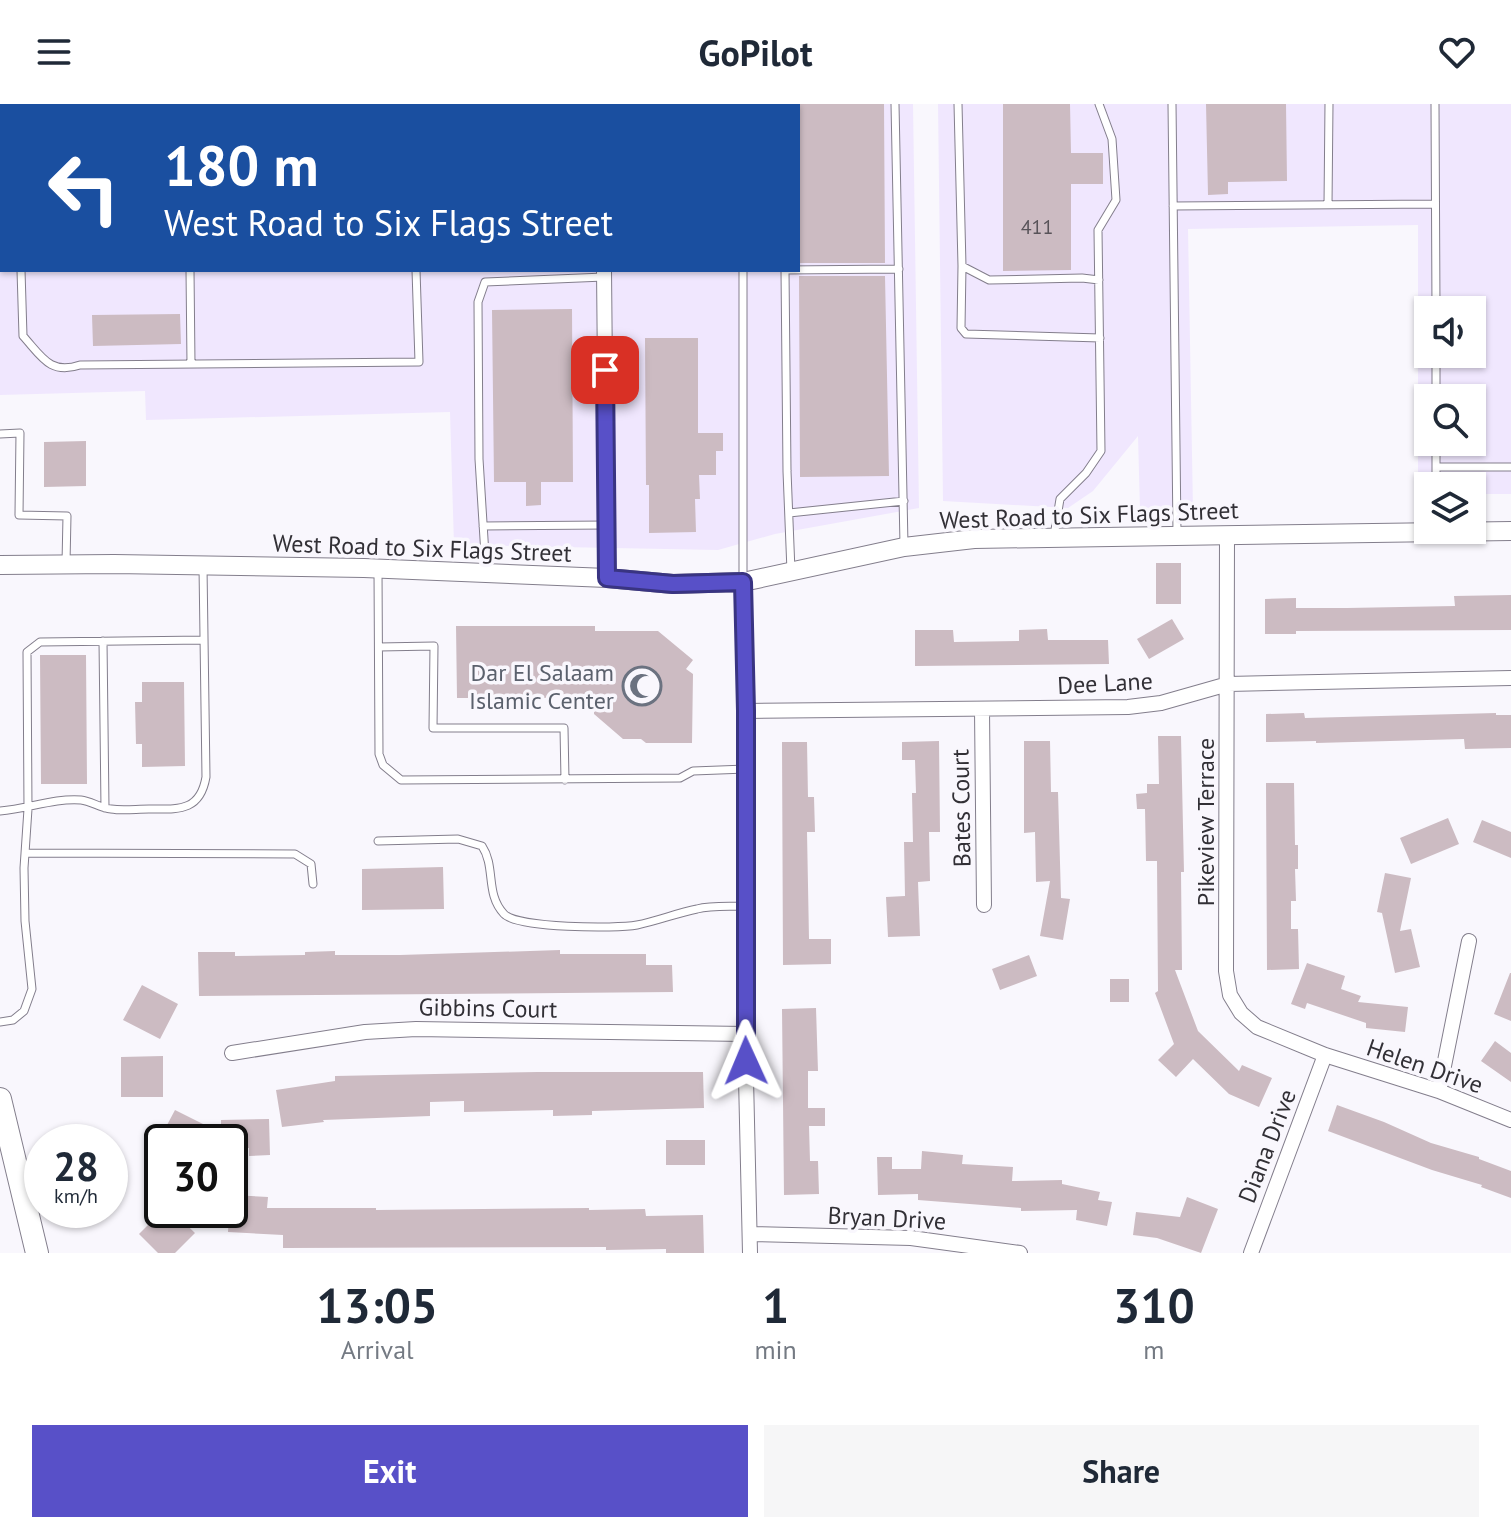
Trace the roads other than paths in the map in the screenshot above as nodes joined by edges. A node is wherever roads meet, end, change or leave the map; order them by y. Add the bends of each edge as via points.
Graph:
1 (895, 104) edge
2 (958, 104) edge
3 (1099, 104) edge
4 (1172, 104) edge
5 (1329, 104) edge
6 (1435, 104) edge
7 (1435, 204) junction
8 (1328, 205) junction
9 (1173, 206) junction
10 (962, 266) junction
11 (899, 269) junction
12 (800, 270) edge
13 (21, 272) edge
14 (190, 272) edge
15 (416, 272) edge
16 (743, 272) edge
17 (785, 272) edge
18 (604, 273) edge
19 (1099, 280) junction
20 (1436, 296) edge
21 (1100, 338) junction
22 (191, 364) junction
23 (0, 434) edge
24 (1436, 456) edge
25 (1436, 467) junction
26 (1511, 467) edge
27 (1436, 472) edge
28 (904, 501) junction
29 (789, 513) junction
30 (607, 525) junction
31 (483, 526) junction
32 (1414, 531) edge
33 (1486, 531) edge
34 (1511, 531) edge
35 (1227, 534) junction
36 (1177, 535) junction
37 (1054, 538) junction
38 (904, 547) junction
39 (0, 565) edge
40 (66, 565) junction
41 (203, 566) junction
42 (378, 569) junction
43 (791, 571) junction
44 (486, 573) junction
45 (607, 578) junction
46 (743, 582) junction
47 (204, 640) junction
48 (103, 641) junction
49 (379, 647) junction
50 (1511, 678) edge
51 (1228, 684) junction
52 (982, 710) junction
53 (746, 711) junction
54 (746, 769) junction
55 (565, 780) junction
56 (105, 808) junction
57 (28, 809) junction
58 (0, 811) edge
59 (378, 841) dead end
60 (25, 853) junction
61 (313, 884) dead end
62 (984, 905) dead end
63 (746, 906) junction
64 (1469, 941) dead end
65 (0, 1022) edge
66 (745, 1034) junction
67 (232, 1053) dead end
68 (1325, 1055) junction
69 (1439, 1091) junction
70 (0, 1099) edge
71 (1511, 1120) edge
72 (750, 1234) junction
73 (37, 1253) edge
74 (750, 1253) edge
75 (1020, 1253) edge
76 (1251, 1253) edge

1 - 11 lane
2 - 10 lane
3 - 19 lane via 1112,139 1116,200 1098,230
4 - 9 lane
5 - 8 lane
6 - 7 lane
7 - 8 lane
7 - 20 lane
8 - 9 lane
9 - 36 lane
10 - 19 lane via 989,280
10 - 21 lane via 961,328 966,334
11 - 12 lane
11 - 28 lane
13 - 22 lane via 23,336 50,365 64,370 80,365
14 - 22 lane
15 - 22 lane via 419,362
16 - 46 lane
17 - 29 lane
18 - 30 street
18 - 31 lane via 485,282 478,302
19 - 21 lane
21 - 37 lane via 1101,451 1060,499
23 - 40 lane via 20,433 19,515 67,516
24 - 25 lane
25 - 26 lane
25 - 27 lane
28 - 29 lane
28 - 38 lane
29 - 43 lane
30 - 31 lane
30 - 45 street
31 - 44 lane
32 - 35 street, West Road to Six Flags Street
33 - 34 street, West Road to Six Flags Street
35 - 36 street, West Road to Six Flags Street
35 - 51 street, Pikeview Terrace
36 - 37 street, West Road to Six Flags Street
37 - 38 street, West Road to Six Flags Street
38 - 43 street, West Road to Six Flags Street
39 - 40 street, West Road to Six Flags Street
40 - 41 street, West Road to Six Flags Street
41 - 42 street, West Road to Six Flags Street
41 - 47 lane
42 - 44 street, West Road to Six Flags Street
42 - 49 lane
43 - 46 street, West Road to Six Flags Street
44 - 45 street, West Road to Six Flags Street
45 - 46 street, West Road to Six Flags Street via 673,584
46 - 53 street
47 - 48 lane
47 - 56 lane via 204,790 182,808
48 - 56 lane
48 - 57 lane via 40,642 27,652
49 - 55 lane via 379,754 391,774 414,781
49 - 55 lane via 434,646 433,728 564,728
50 - 51 street, Dee Lane
51 - 52 street, Dee Lane via 1128,707
51 - 68 street, Pikeview Terrace via 1230,995 1257,1027
52 - 53 street, Dee Lane
52 - 62 street, Bates Court
53 - 54 street
54 - 55 lane via 693,771 680,778
54 - 63 street
56 - 57 lane via 83,800 48,801
57 - 58 lane
57 - 60 lane
59 - 63 lane via 458,839 482,846 495,903 509,919 530,925 632,926 699,908
60 - 61 lane via 295,854 311,864
60 - 65 lane via 32,989 24,1011
63 - 66 street
64 - 69 street
66 - 67 street, Gibbins Court via 416,1029
66 - 72 street
68 - 69 street, Helen Drive
68 - 76 street, Diana Drive
69 - 71 street, Helen Drive
70 - 73 main road
72 - 74 street
72 - 75 street, Bryan Drive via 911,1238

